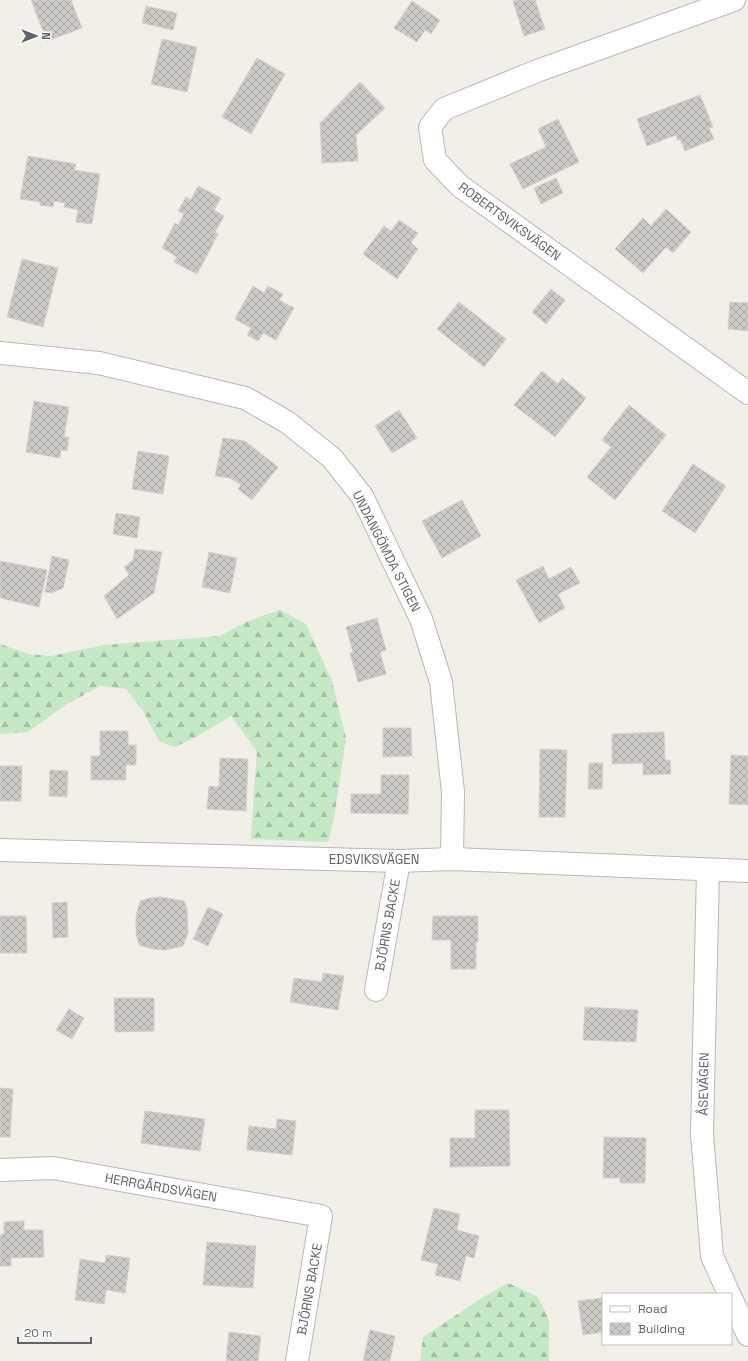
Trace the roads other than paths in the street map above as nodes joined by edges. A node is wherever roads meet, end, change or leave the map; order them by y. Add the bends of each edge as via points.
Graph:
1 (734, 0) edge
2 (0, 353) edge
3 (748, 393) edge
4 (0, 850) edge
5 (452, 859) junction
6 (398, 861) junction
7 (708, 870) junction
8 (748, 871) edge
9 (376, 990) dead end
10 (0, 1170) edge
11 (321, 1216) joint
12 (729, 1293) edge
13 (732, 1300) edge
14 (748, 1335) edge
15 (297, 1361) edge

1 - 3 street, ROBERTSVIKSVÄGEN via 537,71 444,110 430,127 435,160 460,186
2 - 5 street, UNDANGÖMDA STIGEN via 99,363 245,398 288,422 332,458 362,496 421,619 441,682 453,792
4 - 6 street, EDSVIKSVÄGEN
5 - 6 street, EDSVIKSVÄGEN
5 - 7 street, EDSVIKSVÄGEN
6 - 9 street, BJÖRNS BACKE
7 - 8 street, EDSVIKSVÄGEN
7 - 12 street, ÅSEVÄGEN via 702,1134 712,1256
10 - 11 street, HERRGÅRDSVÄGEN via 53,1168
11 - 15 street, BJÖRNS BACKE
13 - 14 street

